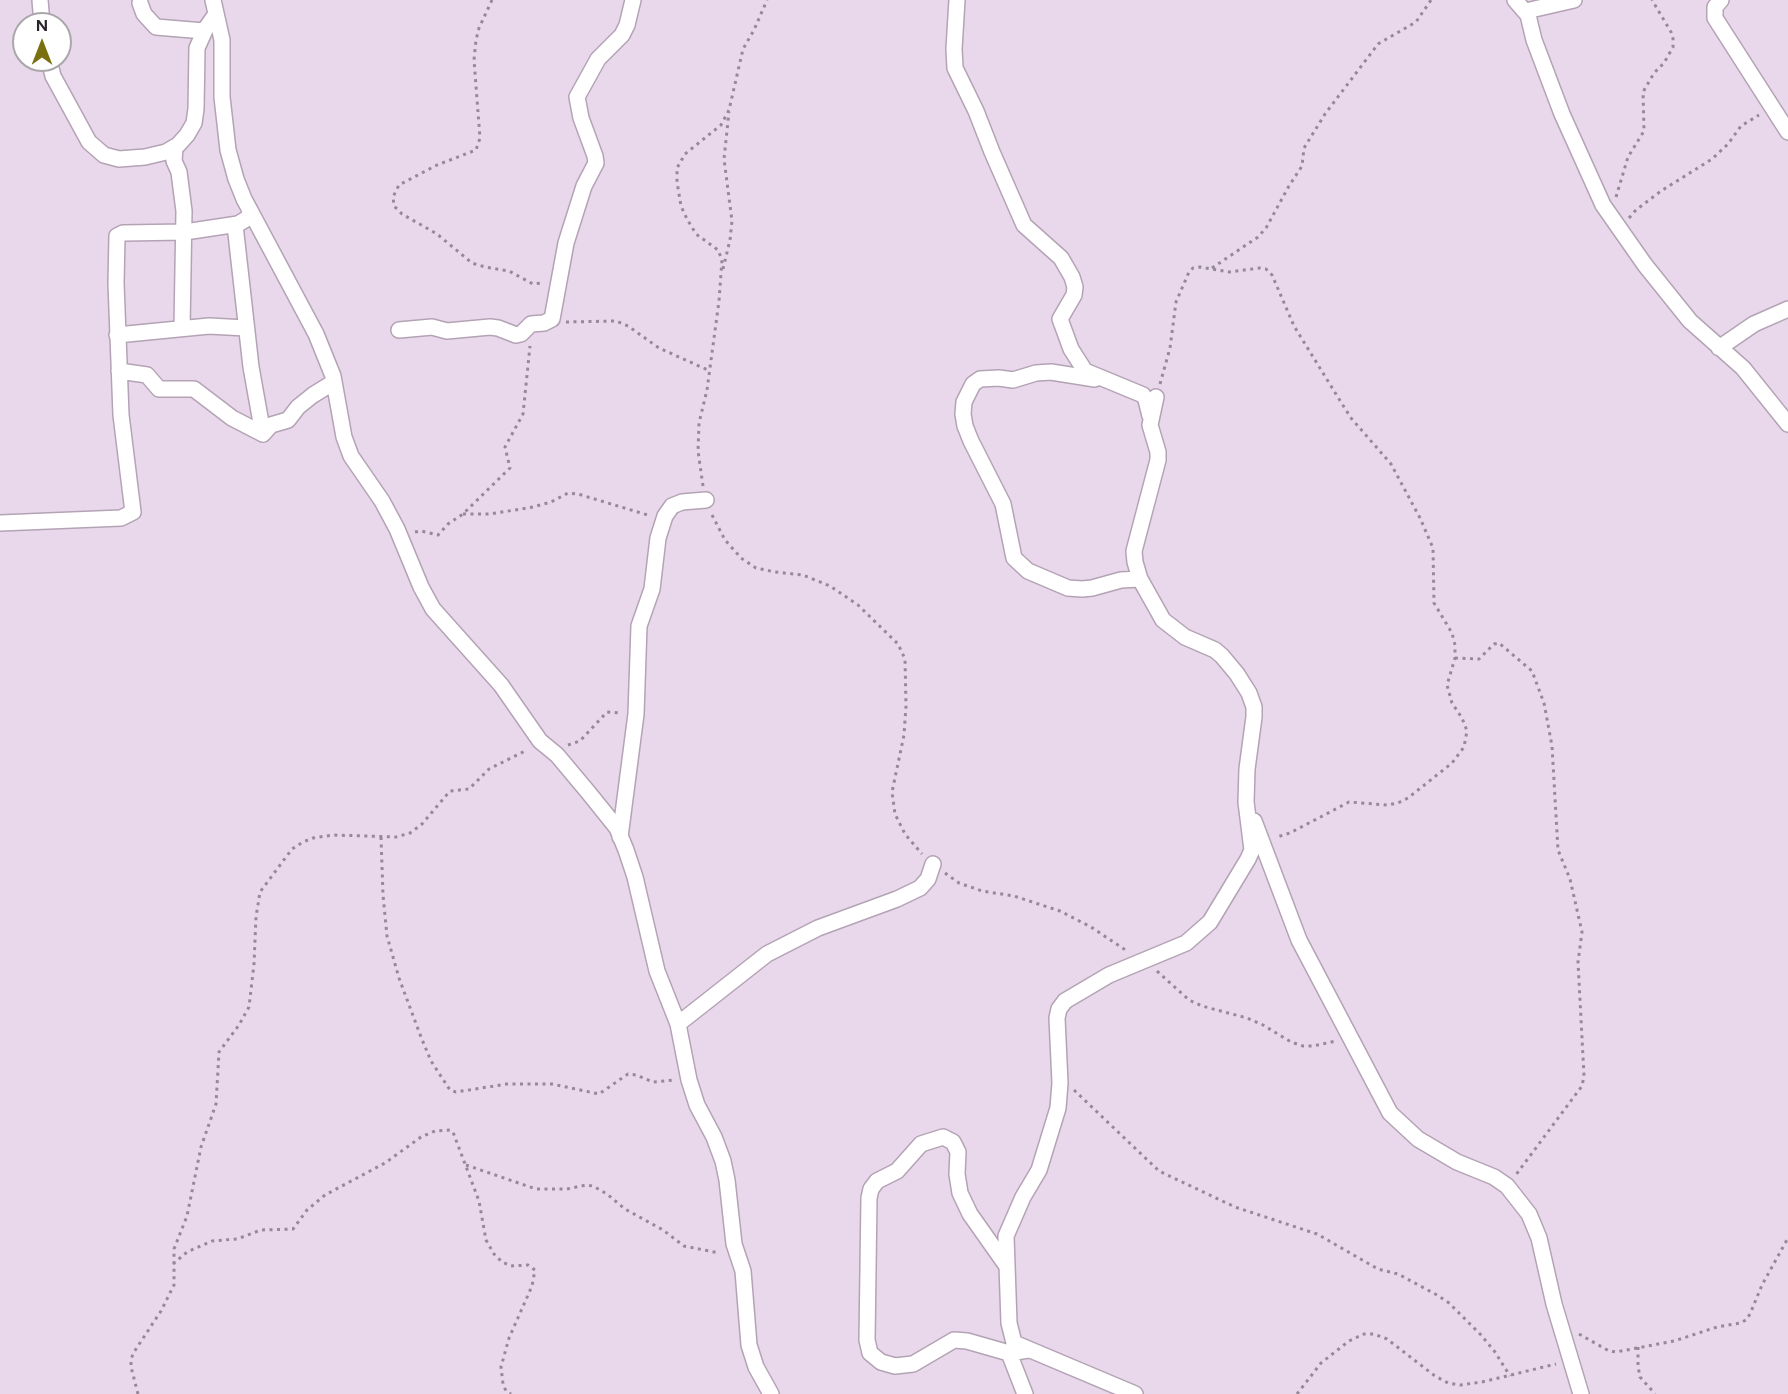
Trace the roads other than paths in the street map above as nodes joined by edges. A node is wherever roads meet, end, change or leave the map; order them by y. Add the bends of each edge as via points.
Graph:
1 (633, 0) edge
2 (1574, 0) edge
3 (1721, 0) edge
4 (140, 3) dead end
5 (956, 3) edge
6 (1522, 4) edge
7 (214, 7) edge
8 (204, 31) junction
9 (52, 72) edge
10 (1788, 132) edge
11 (175, 147) junction
12 (250, 211) junction
13 (235, 225) junction
14 (185, 232) junction
15 (1788, 309) edge
16 (182, 328) junction
17 (246, 328) junction
18 (399, 330) dead end
19 (117, 335) junction
20 (1719, 348) junction
21 (119, 371) junction
22 (1109, 381) junction
23 (334, 382) junction
24 (1155, 397) road end
25 (1150, 419) junction
26 (1788, 423) edge
27 (263, 435) junction
28 (706, 500) road end
29 (0, 524) edge
30 (1140, 579) junction
31 (1246, 802) junction
32 (620, 837) junction
33 (933, 864) road end
34 (678, 1024) junction
35 (1008, 1268) junction
36 (1028, 1350) junction
37 (1009, 1353) junction
38 (771, 1394) edge
39 (1025, 1394) edge
40 (1135, 1394) edge
41 (1581, 1394) edge

1 - 18 street via 622,35 598,59 577,96 596,163 584,186 566,243 552,320 530,325 516,335 490,327
2 - 6 street
3 - 10 street via 1715,7 1716,18
4 - 8 street via 156,27
5 - 22 street via 955,68 1024,225 1061,258 1072,277 1074,295 1060,320 1071,349 1085,371
6 - 20 street via 1562,114 1607,210 1690,321
7 - 8 street
7 - 12 street via 222,47 228,150
8 - 11 street via 197,48 194,123
9 - 11 street via 89,142 104,155 119,159 166,152
11 - 14 street
12 - 13 street via 244,221
12 - 23 street via 316,334
13 - 14 street
13 - 17 street
14 - 16 street
14 - 19 street via 117,236
15 - 20 street via 1754,324
16 - 17 street
16 - 19 street
17 - 27 street
19 - 21 street
20 - 26 street via 1743,368
21 - 27 street via 147,375 159,389 194,389 232,418
21 - 29 street via 133,512 121,518
22 - 25 street via 1143,395
22 - 30 street via 1051,372 1010,380 980,379 968,393 963,414 971,441 1003,504 1014,558 1028,571 1068,588
23 - 27 street via 298,407 288,420 271,425
23 - 32 street via 351,456 382,501 433,609 501,685 544,745 588,792
24 - 25 street
25 - 30 street via 1158,460 1134,551
28 - 32 street via 672,506 658,538 652,589 639,626 636,714
30 - 31 street via 1163,620 1185,637 1215,650 1238,674 1249,693 1254,717
31 - 35 street via 1252,850 1210,922 1186,943 1093,983 1059,1009 1058,1108 1039,1170 1006,1236
31 - 41 street via 1299,940 1390,1113 1418,1139 1507,1186 1529,1214
32 - 34 street via 635,877 657,971
33 - 34 street via 920,888 818,928 767,954
34 - 38 street via 697,1105 714,1137 728,1180 734,1245 743,1271 749,1346
35 - 36 street via 1011,1337 1014,1344
35 - 37 street via 960,1193 958,1152 953,1142 943,1137 921,1144 897,1171 877,1181 871,1189 867,1340 870,1353 895,1366 913,1364 960,1340
36 - 37 street
36 - 40 street
37 - 39 street

